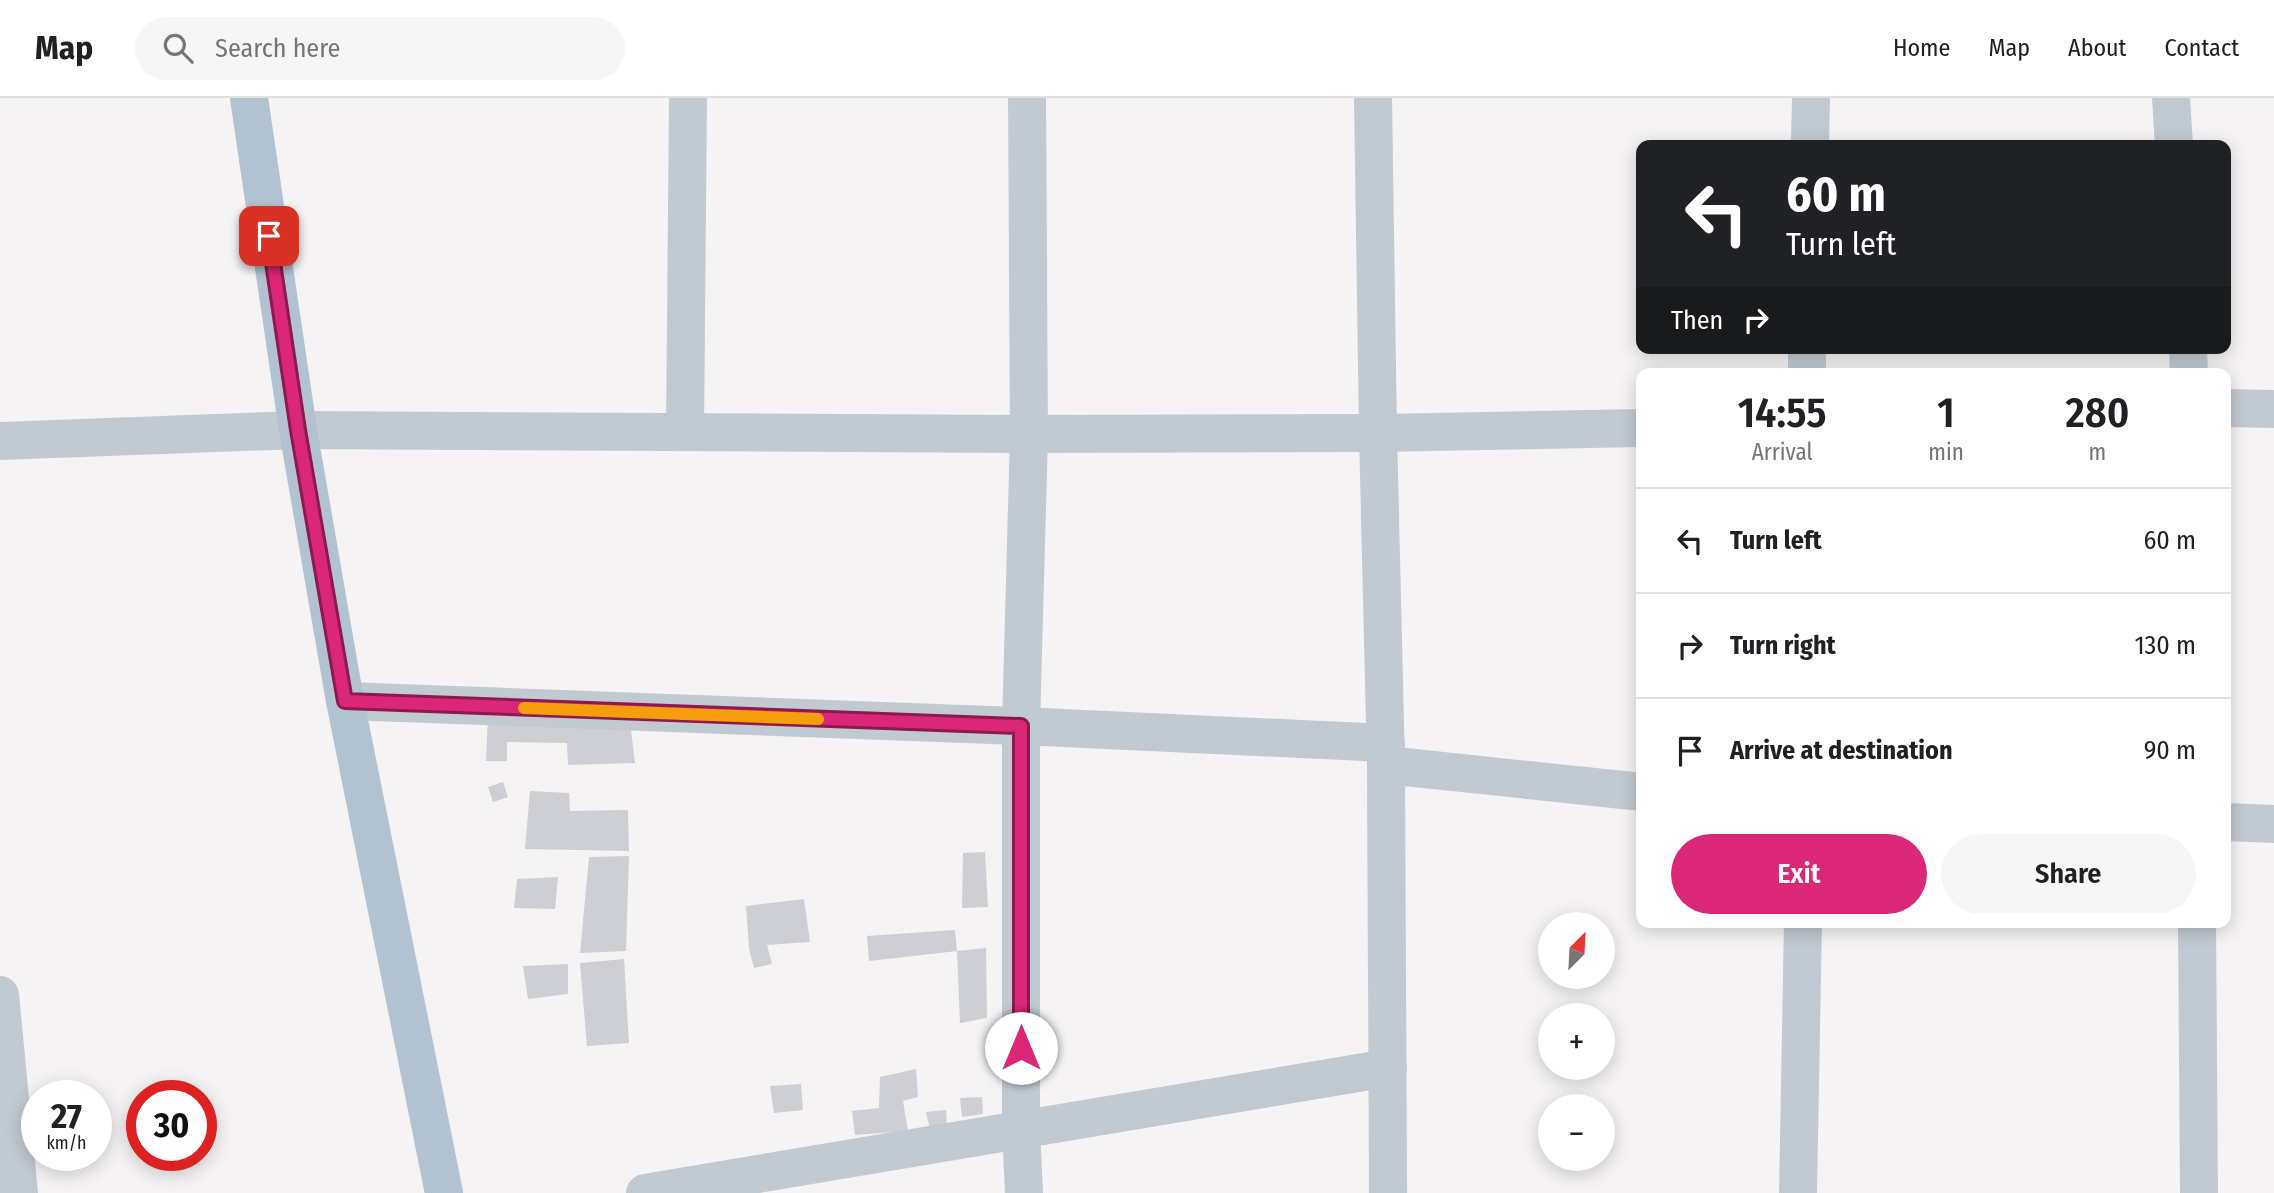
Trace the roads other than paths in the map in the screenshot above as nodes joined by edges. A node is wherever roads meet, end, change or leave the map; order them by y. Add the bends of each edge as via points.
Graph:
1 (249, 98) edge
2 (688, 98) edge
3 (1027, 98) edge
4 (1373, 98) edge
5 (1811, 98) edge
6 (2171, 98) edge
7 (1810, 140) edge
8 (2174, 140) edge
9 (2231, 408) edge
10 (2274, 409) edge
11 (1636, 428) edge
12 (298, 430) junction
13 (685, 432) junction
14 (1378, 433) junction
15 (1029, 434) junction
16 (0, 441) edge
17 (345, 701) junction
18 (1021, 726) junction
19 (1386, 754) junction
20 (1636, 791) edge
21 (2231, 822) edge
22 (2274, 824) edge
23 (1803, 928) edge
24 (2197, 928) edge
25 (0, 995) edge
26 (1388, 1068) junction
27 (1021, 1129) junction
28 (19, 1193) edge
29 (444, 1193) edge
30 (645, 1193) edge
31 (1024, 1193) edge
32 (1388, 1193) edge
33 (1798, 1193) edge
34 (2199, 1193) edge

1 - 12 main road
2 - 13 street
3 - 15 street
4 - 14 street
5 - 7 street
6 - 8 street
9 - 10 street
11 - 14 street
12 - 13 street
12 - 16 street
12 - 17 main road
13 - 15 street
14 - 15 street
14 - 19 street
15 - 18 street
17 - 18 street
17 - 29 main road
18 - 19 street
18 - 27 street
19 - 20 street
19 - 26 street
21 - 22 street
23 - 33 street
24 - 34 street
25 - 28 street
26 - 27 street
26 - 32 street
27 - 30 street
27 - 31 street

